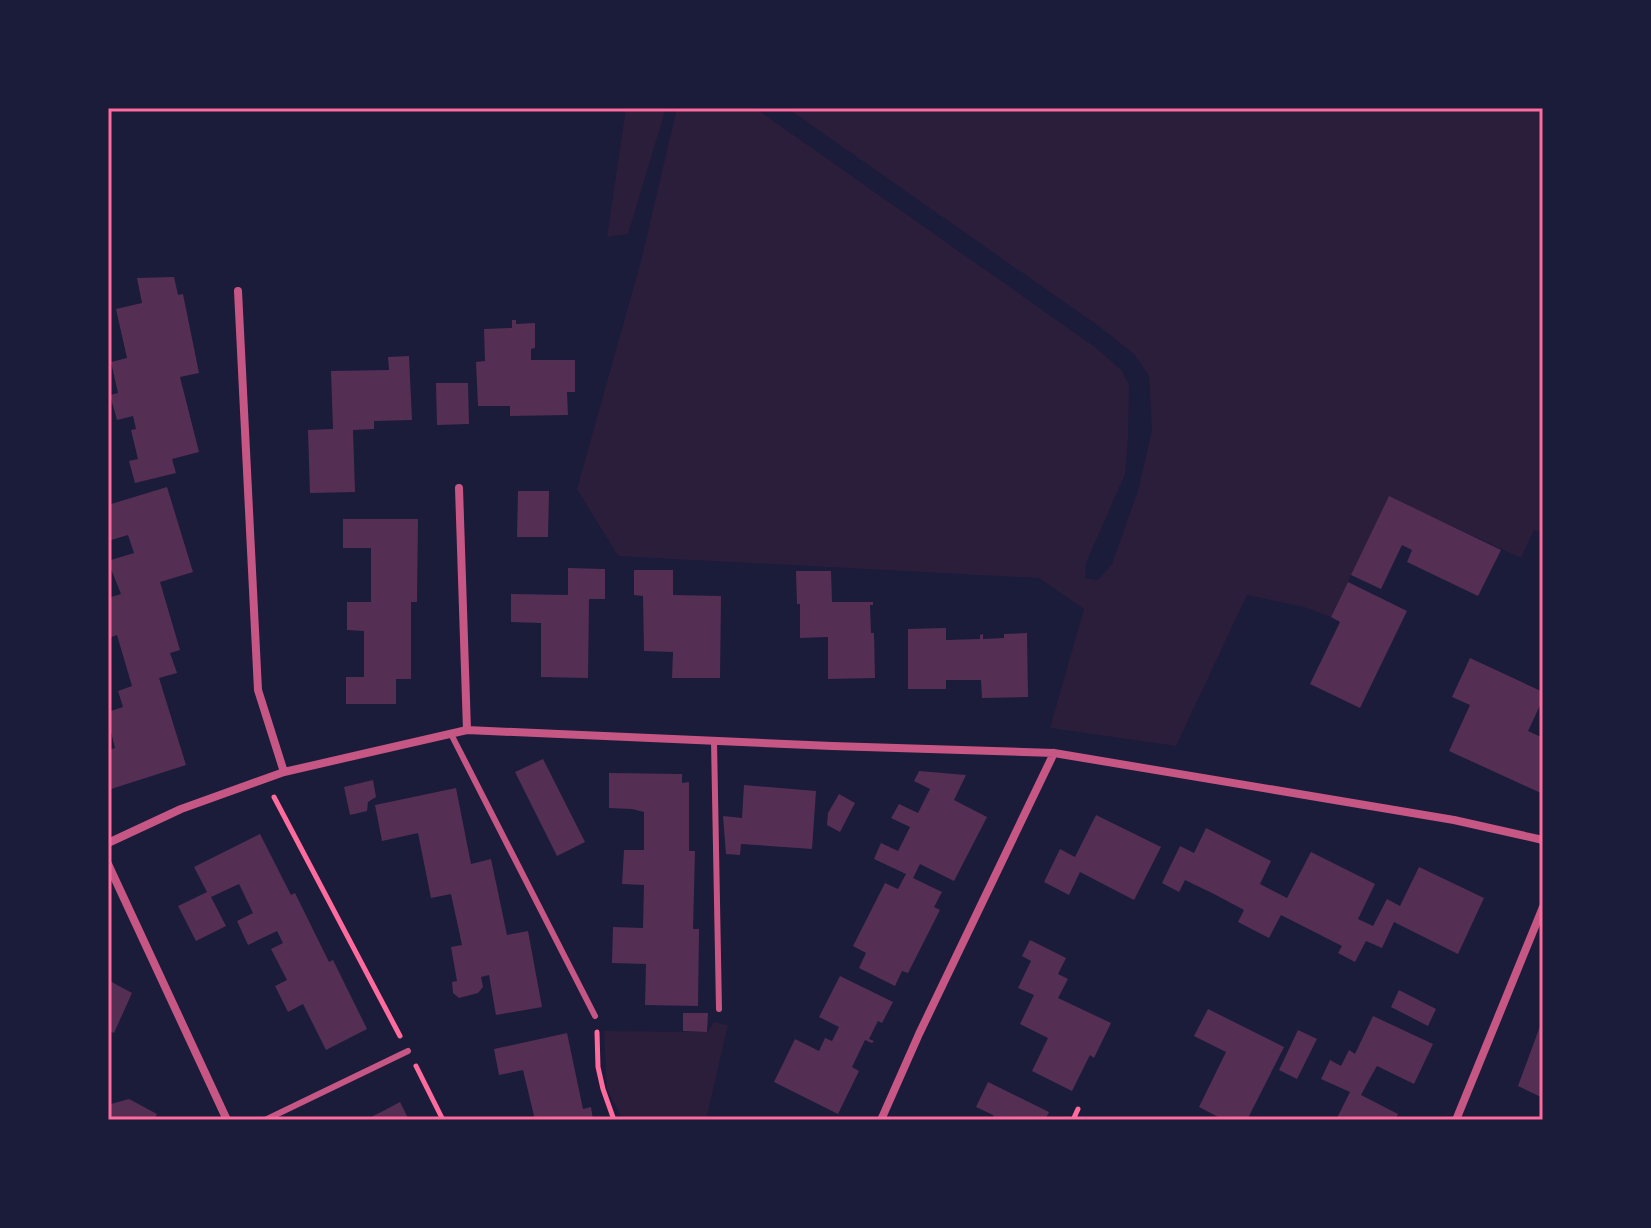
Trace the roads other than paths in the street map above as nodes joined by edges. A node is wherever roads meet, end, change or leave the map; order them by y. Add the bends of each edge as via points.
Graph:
1 (238, 291) dead end
2 (459, 488) dead end
3 (467, 730) junction
4 (451, 734) junction
5 (714, 741) junction
6 (1054, 753) junction
7 (284, 772) junction
8 (1543, 840) edge
9 (108, 843) edge
10 (108, 864) edge
11 (1543, 907) edge
12 (719, 1009) dead end
13 (595, 1016) road end
14 (408, 1051) road end
15 (227, 1120) edge
16 (265, 1120) edge
17 (881, 1120) edge
18 (1456, 1120) edge

1 - 7 street via 258,690
2 - 3 street
3 - 4 street
3 - 5 street
4 - 7 street
4 - 13 lane
5 - 6 street
5 - 12 lane
6 - 8 street via 1454,820
6 - 17 street
7 - 9 street via 181,809
10 - 15 street
11 - 18 street
14 - 16 lane

